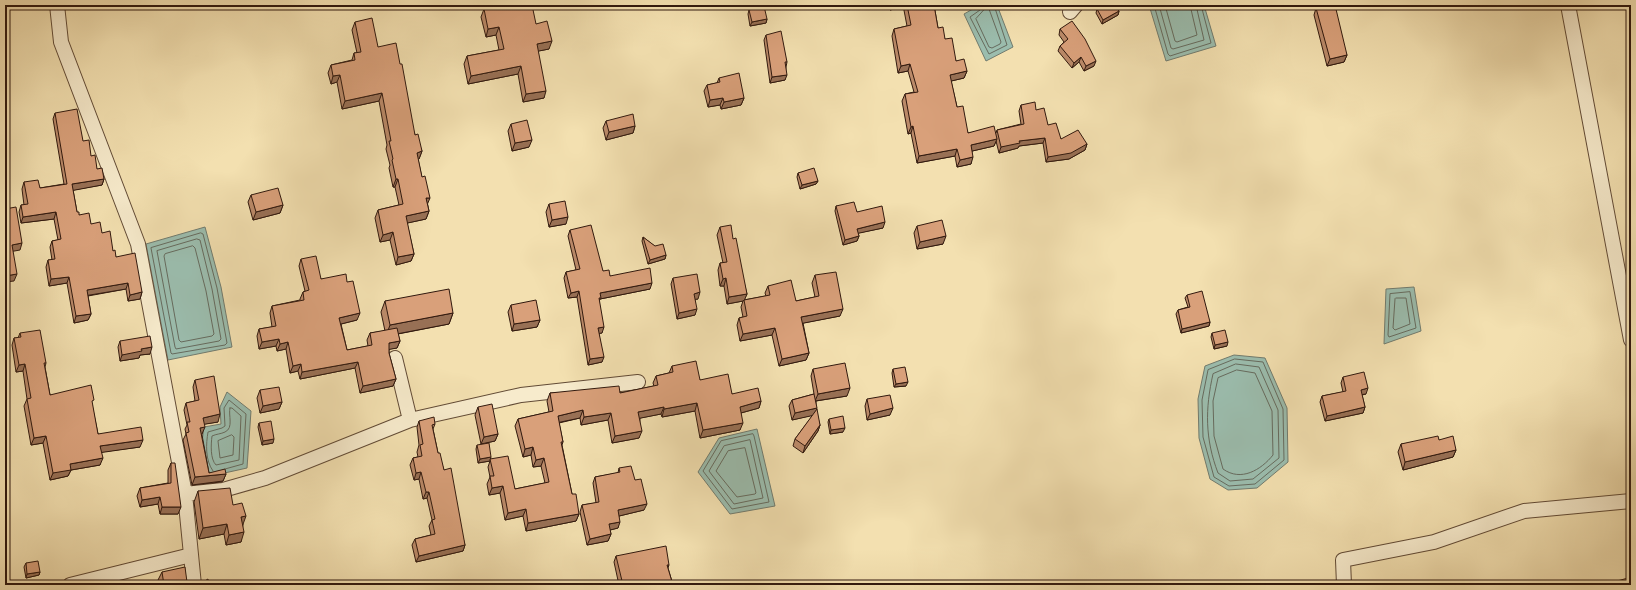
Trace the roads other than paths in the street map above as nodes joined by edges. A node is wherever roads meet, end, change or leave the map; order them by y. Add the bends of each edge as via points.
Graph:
1 (57, 5) edge
2 (1568, 5) edge
3 (1631, 340) edge
4 (395, 358) dead end
5 (638, 382) dead end
6 (410, 420) junction
7 (186, 494) junction
8 (1631, 501) edge
9 (191, 555) junction
10 (70, 585) edge
11 (194, 585) edge
12 (1344, 585) edge

1 - 7 street via 61,42 138,244
2 - 3 street
4 - 6 street
5 - 6 street via 521,395
6 - 7 street via 265,478 223,490
7 - 9 street
8 - 12 street via 1524,510 1434,542 1343,560
9 - 10 street
9 - 11 street

